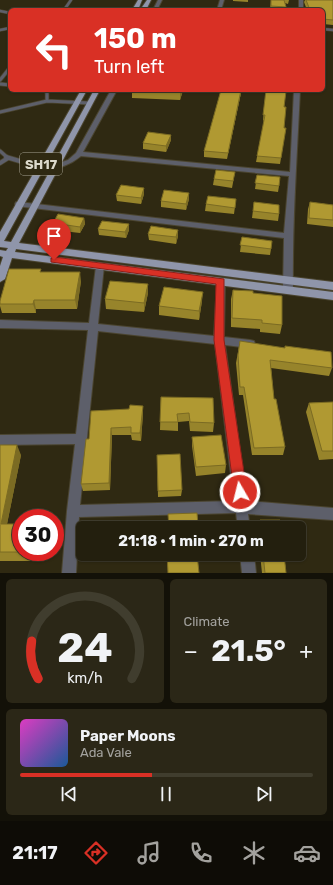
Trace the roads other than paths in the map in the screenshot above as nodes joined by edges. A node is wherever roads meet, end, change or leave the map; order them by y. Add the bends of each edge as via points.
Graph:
1 (8, 70) edge
2 (0, 80) edge
3 (46, 92) edge
4 (83, 92) edge
5 (96, 92) edge
6 (113, 92) edge
7 (297, 92) edge
8 (48, 101) junction
9 (76, 102) junction
10 (89, 103) junction
11 (0, 112) edge
12 (0, 151) edge
13 (79, 154) junction
14 (8, 158) junction
15 (0, 163) edge
16 (40, 167) junction
17 (57, 167) junction
18 (293, 174) junction
19 (19, 204) junction
20 (34, 206) junction
21 (288, 236) junction
22 (0, 240) edge
23 (0, 244) edge
24 (7, 251) edge
25 (100, 266) junction
26 (0, 279) edge
27 (221, 282) junction
28 (288, 285) junction
29 (333, 286) edge
30 (333, 296) edge
31 (0, 324) edge
32 (94, 327) junction
33 (219, 340) junction
34 (257, 345) edge
35 (81, 439) junction
36 (0, 440) edge
37 (242, 507) junction
38 (73, 511) junction
39 (333, 514) edge
40 (243, 521) edge
41 (247, 561) edge
42 (69, 573) edge
43 (248, 573) edge

1 - 2 lane
3 - 8 lane
4 - 9 main road, SH17
5 - 10 main road
6 - 13 street
7 - 18 street
8 - 9 lane
8 - 11 lane
9 - 10 lane
9 - 16 main road, SH17
10 - 17 main road
12 - 14 lane
13 - 17 street via 73,160
13 - 18 street
14 - 15 lane
14 - 16 lane
16 - 17 street
16 - 19 main road, SH17
17 - 20 main road
18 - 21 street
19 - 20 street
19 - 22 main road, SH17
20 - 21 street
20 - 24 main road
21 - 28 street
23 - 24 main road
24 - 25 main road
24 - 26 main road
24 - 28 main road
25 - 27 main road
25 - 32 street
27 - 28 main road
27 - 33 street
28 - 29 main road
28 - 30 main road
31 - 32 street
32 - 33 street
32 - 35 street
33 - 34 street
33 - 37 street
35 - 36 street
35 - 38 street
37 - 38 street
37 - 39 street
37 - 40 street
38 - 42 street
41 - 43 street

